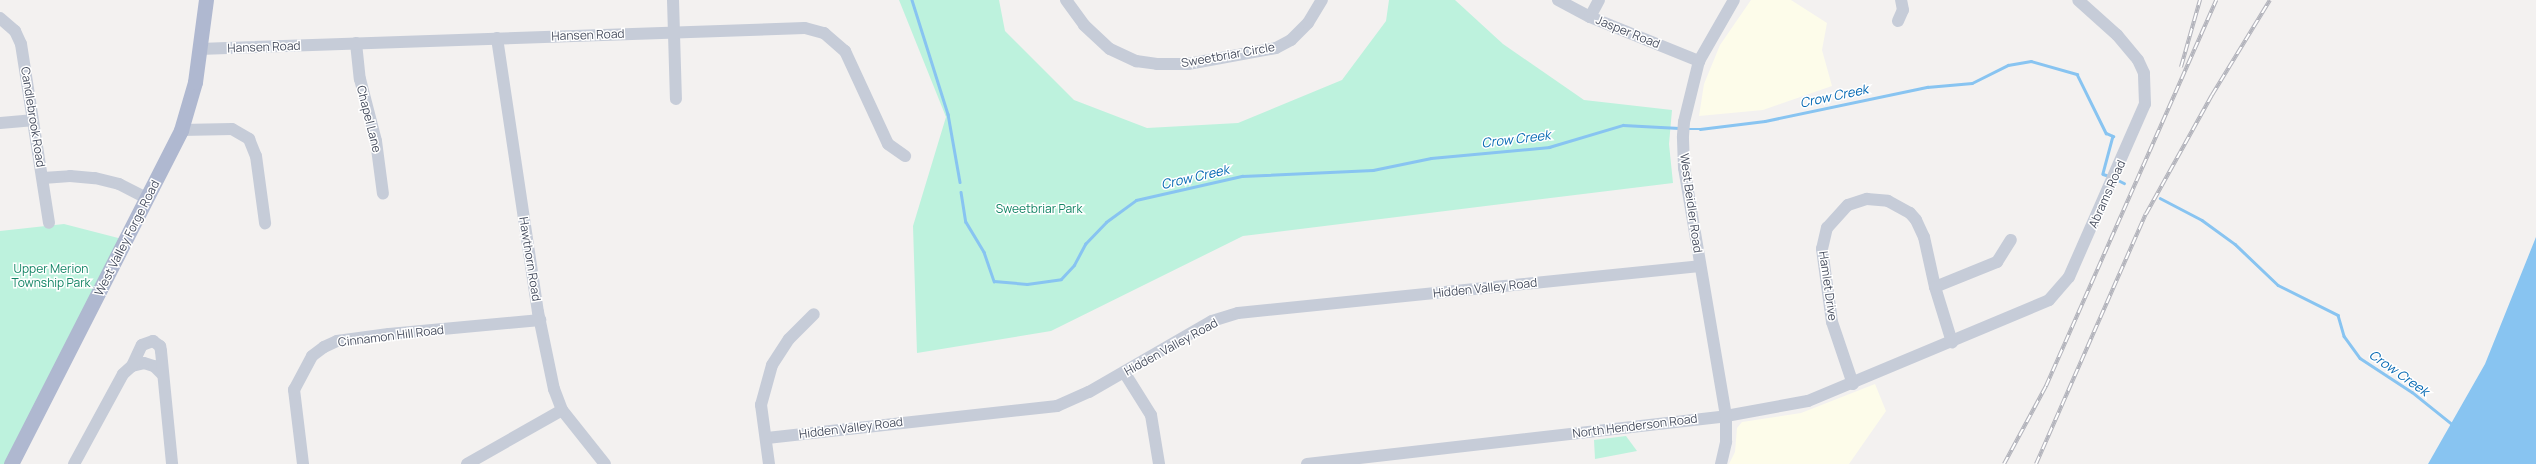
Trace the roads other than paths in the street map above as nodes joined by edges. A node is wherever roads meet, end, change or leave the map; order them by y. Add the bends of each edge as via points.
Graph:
1 (206, 0) edge
2 (673, 0) edge
3 (1066, 0) edge
4 (1322, 0) edge
5 (1558, 0) edge
6 (1599, 0) edge
7 (1734, 0) edge
8 (1901, 0) edge
9 (2078, 0) edge
10 (1590, 17) junction
11 (0, 18) edge
12 (1898, 21) dead end
13 (674, 31) junction
14 (497, 38) junction
15 (356, 44) junction
16 (199, 50) junction
17 (1699, 61) junction
18 (676, 99) dead end
19 (32, 120) junction
20 (0, 123) edge
21 (181, 130) junction
22 (905, 156) dead end
23 (43, 178) junction
24 (383, 194) dead end
25 (147, 198) junction
26 (49, 223) dead end
27 (265, 223) dead end
28 (2011, 240) dead end
29 (1700, 266) junction
30 (1935, 287) junction
31 (814, 314) dead end
32 (540, 320) junction
33 (1952, 342) junction
34 (132, 366) junction
35 (1124, 372) junction
36 (162, 374) junction
37 (1853, 384) junction
38 (562, 410) junction
39 (1726, 416) junction
40 (766, 438) junction
41 (1327, 463) edge
42 (11, 464) edge
43 (74, 464) edge
44 (172, 464) edge
45 (304, 464) edge
46 (466, 464) edge
47 (605, 464) edge
48 (769, 464) edge
49 (1159, 464) edge
50 (1307, 464) edge
51 (1721, 464) edge

1 - 16 main road, West Valley Forge Road
2 - 13 street
3 - 4 street, Sweetbriar Circle via 1084,25 1110,49 1136,60 1157,64 1188,64 1276,48 1291,40 1308,23
5 - 10 street, Jasper Road
6 - 10 street
7 - 17 street, West Beidler Road
8 - 12 street via 1903,10
9 - 33 street, Abrams Road via 2129,47 2144,73 2145,104 2069,277 2055,295 2045,302
10 - 17 street, Jasper Road
11 - 19 street, Candlebrook Road via 15,31 21,44
13 - 14 street, Hansen Road
13 - 18 street
13 - 22 street, Hansen Road via 795,27 824,33 839,44 851,60 888,144
14 - 15 street, Hansen Road
14 - 32 street, Hawthorn Road
15 - 16 street, Hansen Road
15 - 24 street, Chapel Lane via 360,79 376,141
16 - 21 main road, West Valley Forge Road via 192,95
17 - 29 street, West Beidler Road via 1682,136 1684,168
19 - 20 street
19 - 23 street, Candlebrook Road
21 - 25 main road, West Valley Forge Road
21 - 27 street via 232,129 248,139 256,156
23 - 25 street via 70,176 98,179 119,184
23 - 26 street, Candlebrook Road
25 - 42 main road, West Valley Forge Road
28 - 30 street via 1997,262
29 - 35 street, Hidden Valley Road via 1238,313 1212,321
29 - 39 street, West Beidler Road
30 - 33 street, Hamlet Drive
30 - 37 street, Hamlet Drive via 1924,237 1910,213 1888,201 1867,199 1848,205 1834,219 1823,243 1823,260 1832,322
31 - 40 street via 789,339 772,366 761,405
32 - 38 street, Hawthorn Road via 554,389
32 - 45 street, Cinnamon Hill Road via 389,334 337,341 324,347 312,356 294,390
33 - 37 street, North Henderson Road
34 - 36 street via 144,363 154,366
34 - 36 street via 142,345 153,341 160,346
34 - 43 street via 123,374
35 - 40 street, Hidden Valley Road via 1073,401 1048,408
35 - 49 street via 1151,415
36 - 44 street
37 - 39 street, North Henderson Road via 1808,401
38 - 46 street
38 - 47 street, Hawthorn Road
39 - 41 street, North Henderson Road
39 - 51 street, West Beidler Road via 1726,442
40 - 48 street
41 - 50 street, North Henderson Road

